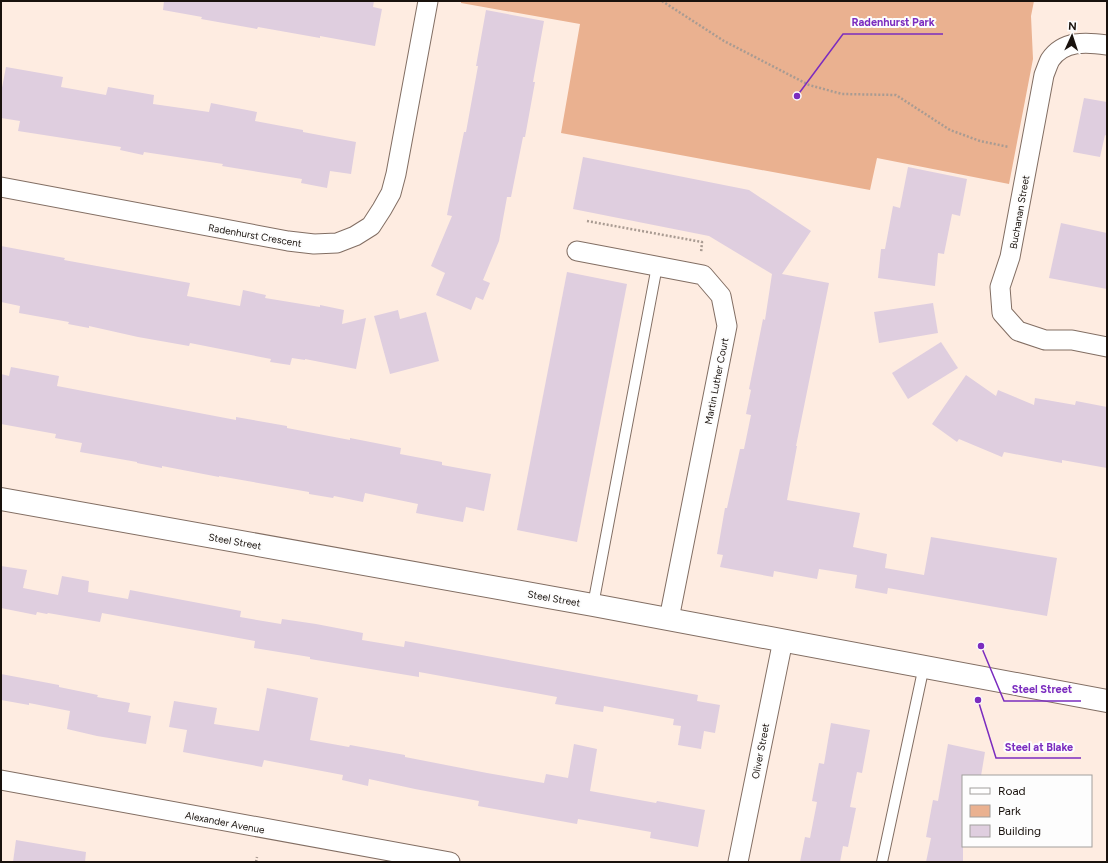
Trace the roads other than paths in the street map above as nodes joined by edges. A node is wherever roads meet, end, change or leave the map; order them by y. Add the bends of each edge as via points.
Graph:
1 (428, 1) edge
2 (1107, 45) edge
3 (1, 187) edge
4 (577, 251) dead end
5 (657, 266) junction
6 (1107, 347) edge
7 (1, 499) edge
8 (592, 605) junction
9 (669, 619) junction
10 (783, 640) junction
11 (924, 666) junction
12 (1106, 698) edge
13 (1, 780) edge
14 (450, 862) edge
15 (738, 862) edge
16 (882, 862) edge

1 - 3 street, Radenhurst Crescent via 391,193 371,226 355,236 337,243 288,242
2 - 6 street, Buchanan Street via 1074,43 1060,50 1051,59 1044,74 1010,257 1000,287 1002,313 1018,331 1045,340 1072,340
4 - 5 street, Martin Luther Court
5 - 8 lane
5 - 9 street, Martin Luther Court via 703,275 721,296 727,326
7 - 8 street, Steel Street
8 - 9 street, Steel Street
9 - 10 street, Steel Street
10 - 11 street, Steel Street
10 - 15 street, Oliver Street
11 - 12 street, Steel Street
11 - 16 lane
13 - 14 street, Alexander Avenue

